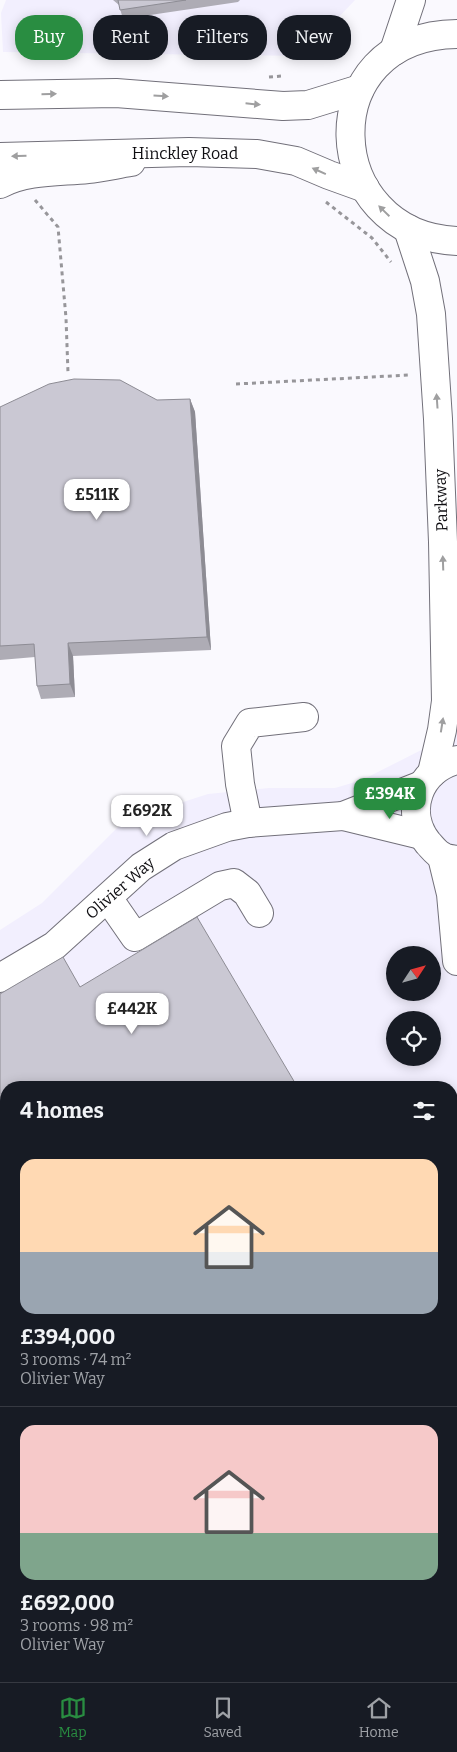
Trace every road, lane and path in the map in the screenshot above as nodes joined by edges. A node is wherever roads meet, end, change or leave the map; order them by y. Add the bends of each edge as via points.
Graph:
1 (411, 0) edge
2 (457, 34) edge
3 (394, 51) junction
4 (360, 89) junction
5 (0, 95) edge
6 (189, 152) junction
7 (0, 156) edge
8 (0, 184) edge
9 (365, 188) junction
10 (32, 196) dead end
11 (325, 201) dead end
12 (408, 229) junction
13 (457, 241) edge
14 (395, 267) dead end
15 (68, 373) dead end
16 (415, 374) dead end
17 (236, 384) dead end
18 (304, 717) dead end
19 (457, 760) edge
20 (427, 779) junction
21 (343, 816) junction
22 (248, 823) junction
23 (421, 835) junction
24 (450, 858) edge
25 (108, 898) junction
26 (259, 913) dead end
27 (457, 961) edge
28 (0, 978) edge

1 - 3 main road
2 - 3 main road via 426,37
3 - 4 main road via 370,72
5 -> 4 main road via 116,93 283,106 308,105
4 - 9 main road via 352,107 349,127 355,168
6 -> 7 main road, Hinckley Road
6 - 8 main road via 91,169 29,174
9 -> 6 main road, Hinckley Road via 283,158
12 -> 9 main road via 385,213
10 - 15 path via 58,227
11 - 14 path via 372,238
12 - 13 main road via 442,240
20 -> 12 main road, Parkway via 442,730 446,700 443,542 431,314 425,281
16 - 17 path
18 - 22 main road via 250,723 236,746
19 - 20 main road, Olivier Way via 449,762
20 - 21 main road, Olivier Way
20 - 23 main road, Parkway via 416,801 416,819
21 - 22 main road, Olivier Way
21 - 23 main road, Olivier Way
22 - 25 main road, Olivier Way via 174,846 141,867
23 - 24 main road via 432,848
24 - 27 main road
25 - 26 main road via 135,937 220,886 234,883 247,894
25 - 28 main road, Olivier Way via 54,946

